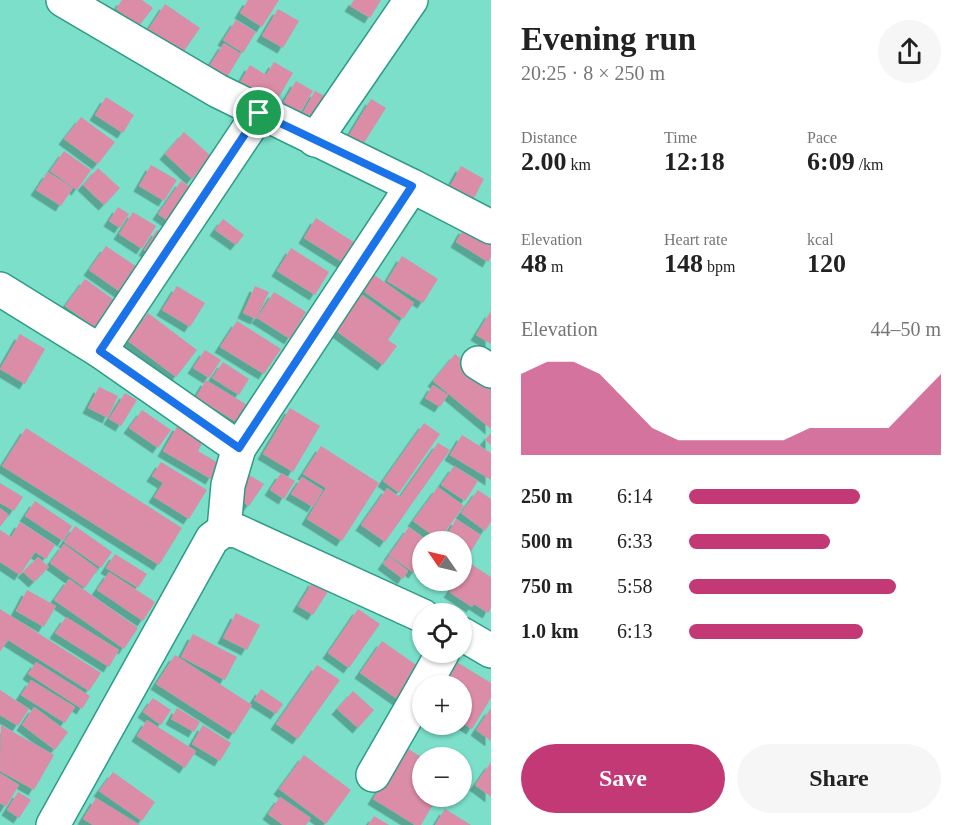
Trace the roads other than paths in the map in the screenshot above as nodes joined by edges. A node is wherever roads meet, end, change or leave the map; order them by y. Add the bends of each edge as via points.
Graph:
1 (63, 0) edge
2 (411, 0) edge
3 (259, 113) junction
4 (315, 140) junction
5 (412, 186) junction
6 (491, 227) edge
7 (0, 289) edge
8 (100, 351) junction
9 (239, 448) junction
10 (224, 530) junction
11 (412, 611) edge
12 (472, 640) edge
13 (491, 651) edge
14 (412, 708) edge
15 (373, 775) dead end
16 (53, 825) edge

1 - 3 street
2 - 4 street
3 - 4 street
3 - 8 street
4 - 5 street
5 - 6 street
5 - 9 street
7 - 8 street
8 - 9 street
9 - 10 street via 228,485
10 - 11 street via 237,531
10 - 16 street via 212,539
12 - 13 street
14 - 15 street

